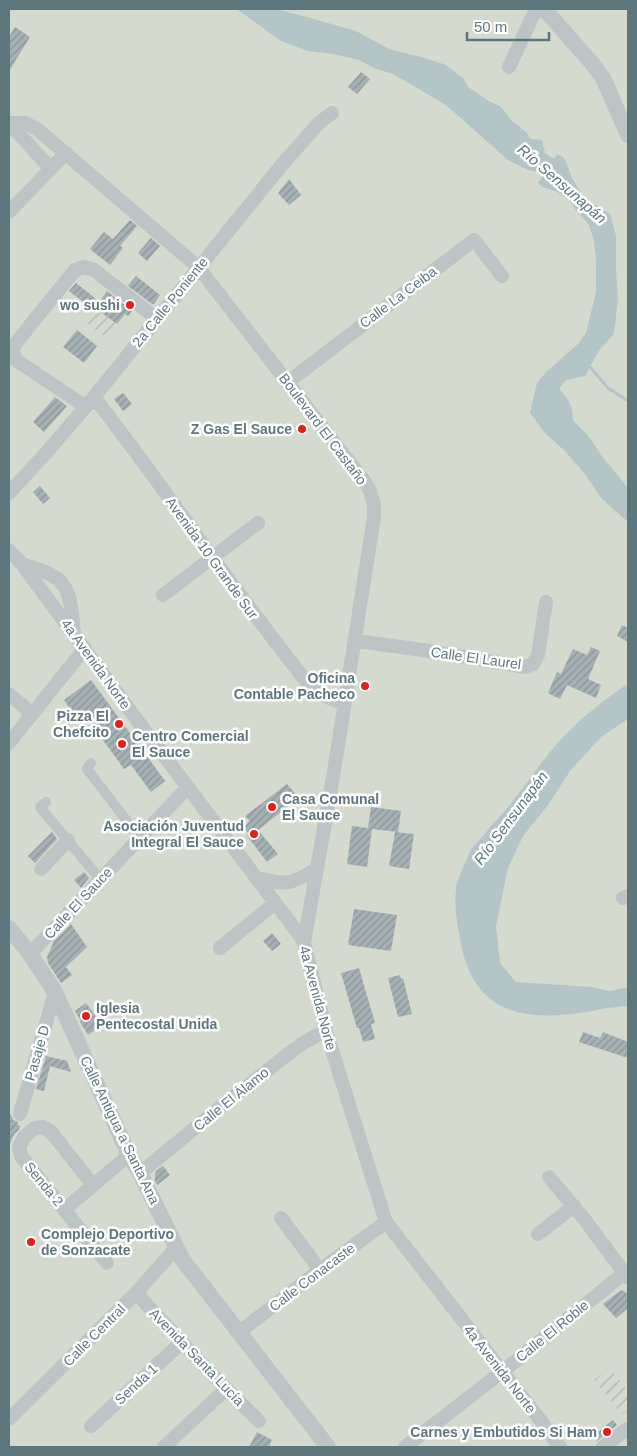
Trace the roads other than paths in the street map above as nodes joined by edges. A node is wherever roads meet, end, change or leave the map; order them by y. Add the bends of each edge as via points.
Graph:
1 (536, 9) edge
2 (544, 9) edge
3 (508, 67) dead end
4 (332, 113) dead end
5 (9, 123) edge
6 (628, 134) edge
7 (66, 154) junction
8 (51, 169) junction
9 (9, 212) edge
10 (198, 267) junction
11 (502, 276) dead end
12 (157, 318) junction
13 (288, 382) junction
14 (90, 402) junction
15 (9, 493) edge
16 (258, 523) dead end
17 (9, 550) edge
18 (212, 558) junction
19 (22, 564) junction
20 (162, 595) dead end
21 (546, 602) dead end
22 (74, 634) junction
23 (356, 641) junction
24 (84, 648) junction
25 (9, 694) edge
26 (344, 703) junction
27 (32, 713) junction
28 (9, 742) edge
29 (91, 763) dead end
30 (188, 787) junction
31 (46, 802) dead end
32 (140, 838) junction
33 (68, 840) junction
34 (41, 869) dead end
35 (316, 869) junction
36 (255, 877) junction
37 (100, 880) junction
38 (275, 903) junction
39 (9, 928) edge
40 (304, 943) junction
41 (220, 948) dead end
42 (30, 954) junction
43 (55, 992) junction
44 (326, 1031) junction
45 (23, 1117) edge
46 (129, 1155) junction
47 (140, 1173) junction
48 (550, 1177) dead end
49 (94, 1185) junction
50 (574, 1206) junction
51 (65, 1209) junction
52 (281, 1218) dead end
53 (386, 1222) junction
54 (538, 1234) dead end
55 (176, 1247) junction
56 (106, 1263) dead end
57 (320, 1270) junction
58 (627, 1273) edge
59 (136, 1293) junction
60 (238, 1332) junction
61 (182, 1342) junction
62 (503, 1372) junction
63 (226, 1389) junction
64 (10, 1416) edge
65 (259, 1421) dead end
66 (91, 1426) dead end
67 (627, 1429) dead end
68 (164, 1447) edge
69 (328, 1447) edge
70 (405, 1447) edge
71 (560, 1447) edge
72 (603, 1447) edge

1 - 3 street
2 - 6 street via 602,78
4 - 10 street, 2a Calle Poniente via 285,160
5 - 7 street, Boulevard El Castaño via 25,123 38,129
5 - 8 street
7 - 8 street
7 - 10 street, Boulevard El Castaño
8 - 9 street
10 - 12 street, 2a Calle Poniente
10 - 13 street, Boulevard El Castaño
11 - 13 street, Calle La Ceiba via 474,240
12 - 14 street, 2a Calle Poniente
12 - 14 street, Avenida 10 Grande Sur via 94,270 84,267 76,270 19,339 12,353 16,360
13 - 23 street, Boulevard El Castaño via 365,482 374,504
14 - 15 street, 2a Calle Poniente
14 - 18 street, Avenida 10 Grande Sur via 132,447
16 - 18 street
17 - 19 street, 4a Avenida Norte
18 - 20 street
18 - 26 street, Avenida 10 Grande Sur via 310,686 327,698
19 - 22 street, 4a Avenida Norte
19 - 22 street via 56,578 64,585
21 - 23 street, Calle El Laurel via 538,655 533,664 525,667
22 - 24 street, 4a Avenida Norte
23 - 26 street, Boulevard El Castaño
24 - 27 street
24 - 30 street, 4a Avenida Norte
25 - 27 street
26 - 35 street, Boulevard El Castaño
27 - 28 street
29 - 32 street via 87,769
30 - 32 street, Calle El Sauce
30 - 36 street, 4a Avenida Norte
31 - 33 street via 40,807
32 - 37 street, Calle El Sauce
33 - 34 street
33 - 37 street
35 - 36 street via 288,884
35 - 40 street, Boulevard El Castaño
36 - 38 street, 4a Avenida Norte
37 - 42 street, Calle El Sauce
38 - 40 street, 4a Avenida Norte
38 - 41 street
39 - 42 street, Calle Antigua a Santa Ana
40 - 44 street, 4a Avenida Norte
42 - 43 street, Calle Antigua a Santa Ana
43 - 45 street, Pasaje D
43 - 46 street, Calle Antigua a Santa Ana
44 - 47 street, Calle El Álamo via 299,1046
44 - 53 street, 4a Avenida Norte
45 - 49 street via 51,1132
45 - 51 street, Senda 2 via 24,1137 19,1147 20,1156
46 - 47 street, Calle Antigua a Santa Ana
46 - 49 street
47 - 55 street, Calle Antigua a Santa Ana
48 - 50 street
49 - 51 street
50 - 54 street
50 - 58 street
51 - 56 street, Senda 2
52 - 57 street
53 - 57 street, Calle Conacaste
53 - 62 street, 4a Avenida Norte
55 - 59 street, Calle Central
55 - 60 street, Calle Antigua a Santa Ana
57 - 60 street, Calle Conacaste
58 - 62 street, Calle El Roble
59 - 61 street, Avenida Santa Lucía
59 - 64 street, Calle Central
60 - 69 street, Calle Antigua a Santa Ana
61 - 63 street, Avenida Santa Lucía
61 - 66 street, Senda 1
62 - 70 street, Calle El Roble
62 - 71 street, 4a Avenida Norte
63 - 65 street, Avenida Santa Lucía
63 - 68 street
67 - 72 street

